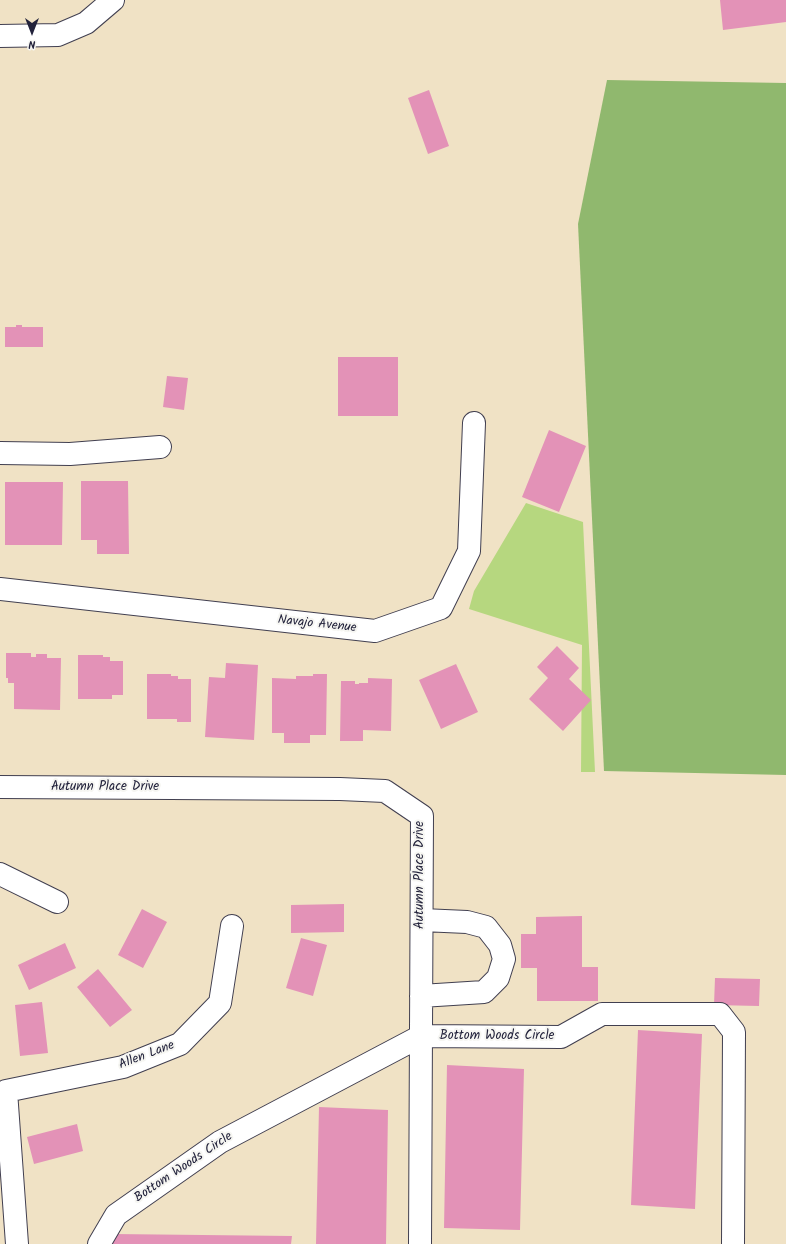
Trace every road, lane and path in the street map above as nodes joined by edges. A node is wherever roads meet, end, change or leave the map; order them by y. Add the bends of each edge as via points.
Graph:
1 (113, 0) edge
2 (0, 36) edge
3 (474, 423) dead end
4 (160, 447) dead end
5 (0, 453) edge
6 (0, 589) edge
7 (0, 787) edge
8 (0, 874) edge
9 (57, 902) dead end
10 (422, 920) junction
11 (232, 926) dead end
12 (421, 996) junction
13 (421, 1036) junction
14 (2, 1092) edge
15 (17, 1244) edge
16 (99, 1244) edge
17 (420, 1244) edge
18 (733, 1244) edge

1 - 2 street via 86,23 58,35
3 - 6 street, Navajo Avenue via 469,551 441,608 419,616 375,631
4 - 5 street via 70,454
7 - 10 street, Autumn Place Drive via 385,791 422,816
8 - 9 street
10 - 12 street, Autumn Place Drive
10 - 12 street via 467,922 486,928 500,945 504,959 498,978 484,992
11 - 14 street, Allen Lane via 220,1002 180,1044 123,1067
12 - 13 street, Autumn Place Drive
13 - 16 street, Bottom Woods Circle via 220,1142 116,1215
13 - 17 street, Autumn Place Drive
13 - 18 street, Bottom Woods Circle via 561,1037 602,1014 720,1014 734,1032
14 - 15 street

